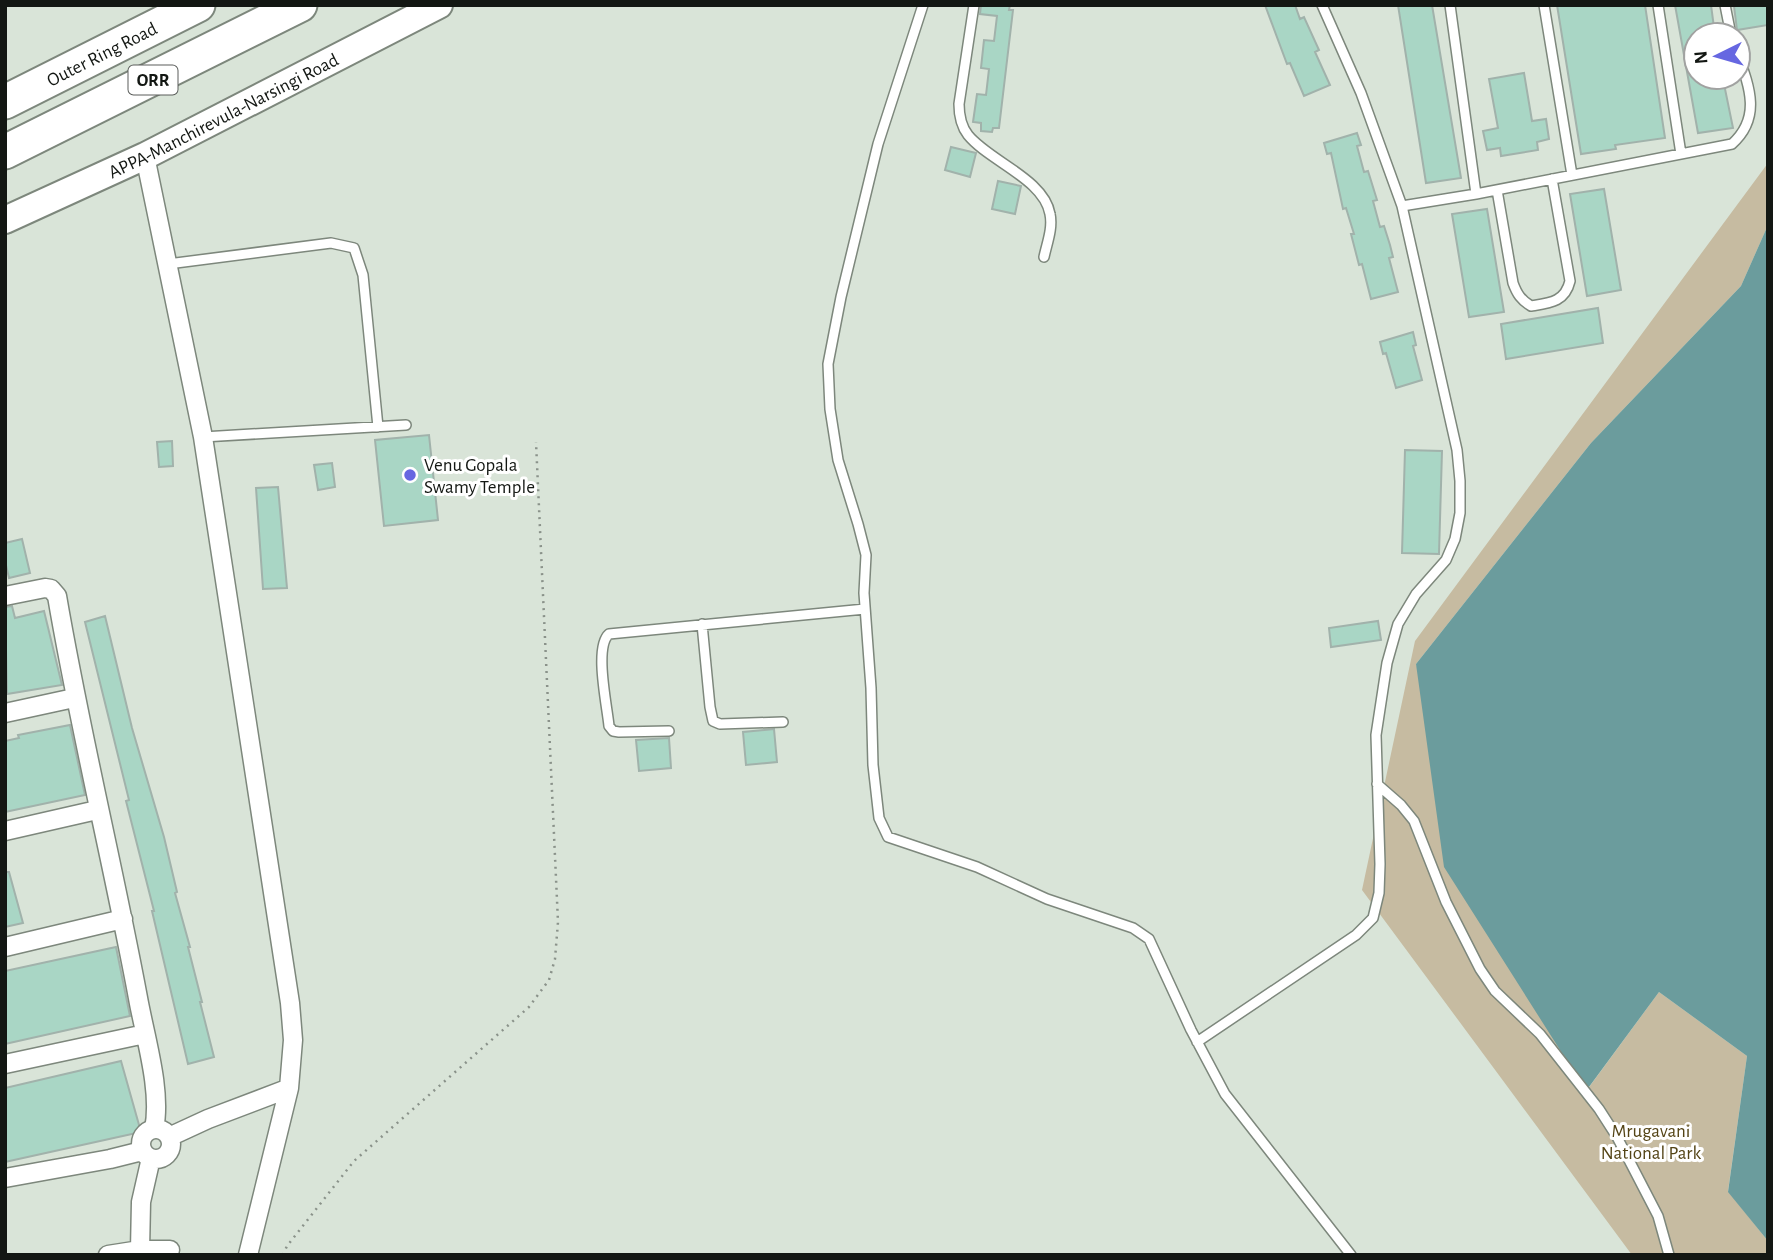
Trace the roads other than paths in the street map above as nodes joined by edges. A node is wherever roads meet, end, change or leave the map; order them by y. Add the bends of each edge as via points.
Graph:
1 (198, 5) edge
2 (300, 5) edge
3 (439, 5) edge
4 (923, 5) edge
5 (974, 5) edge
6 (1322, 5) edge
7 (1450, 5) edge
8 (1544, 5) edge
9 (1658, 5) edge
10 (1750, 91) edge
11 (5, 102) edge
12 (5, 152) edge
13 (1682, 154) junction
14 (145, 156) junction
15 (1572, 176) junction
16 (1552, 179) junction
17 (1496, 190) junction
18 (1476, 194) junction
19 (1402, 206) junction
20 (5, 220) edge
21 (1044, 257) dead end
22 (168, 264) junction
23 (406, 425) dead end
24 (378, 427) junction
25 (203, 437) junction
26 (5, 596) edge
27 (865, 609) junction
28 (702, 624) junction
29 (74, 698) junction
30 (5, 713) edge
31 (782, 722) dead end
32 (669, 731) dead end
33 (1377, 784) junction
34 (97, 810) junction
35 (5, 831) edge
36 (123, 919) junction
37 (5, 947) edge
38 (145, 1034) junction
39 (1197, 1042) junction
40 (5, 1064) edge
41 (287, 1089) junction
42 (162, 1133) junction
43 (146, 1155) junction
44 (5, 1178) edge
45 (139, 1250) junction
46 (170, 1250) dead end
47 (108, 1255) edge
48 (248, 1255) edge
49 (1351, 1255) edge
50 (1669, 1255) edge

1 - 11 highway, Outer Ring Road / ORR
2 - 12 highway, ORR
3 - 14 main road, APPA-Manchirevula-Narsingi Road
4 - 27 lane via 878,144 828,364 838,460 866,555
5 - 21 lane via 959,118 968,135 1037,189 1050,210
6 - 19 lane via 1361,93
7 - 18 lane
8 - 15 lane
9 - 13 lane
10 - 13 lane via 1744,133 1732,144
13 - 15 lane
14 - 20 main road, APPA-Manchirevula-Narsingi Road
14 - 22 street
15 - 16 lane
16 - 17 lane
16 - 17 lane via 1570,281 1567,292 1555,302 1531,306 1516,293
17 - 18 lane
18 - 19 lane
19 - 33 lane via 1457,450 1460,513 1446,560 1416,594 1398,624 1376,734
22 - 24 lane via 331,243 354,248 363,275
22 - 25 street
23 - 24 lane
24 - 25 lane
25 - 41 street via 290,1003 293,1040
26 - 29 street via 45,588 57,596
27 - 28 lane
27 - 39 lane via 879,818 888,837 976,867 1047,900 1133,928 1149,939
28 - 31 lane via 713,721
28 - 32 lane via 609,634 602,645 609,726 619,732
29 - 30 street
29 - 34 street
33 - 39 lane via 1380,864 1373,918 1356,936
33 - 50 lane via 1414,821 1446,902 1480,969 1495,991 1540,1034 1617,1137 1658,1216
34 - 35 street
34 - 36 street
36 - 37 street
36 - 38 street
38 - 40 street
38 - 42 street
39 - 49 lane via 1225,1094
41 - 42 street
41 - 48 street
42 - 43 street via 144,1133
42 - 43 street via 171,1145 167,1155 157,1160
43 - 44 street
43 - 45 street
45 - 46 street
45 - 47 street

